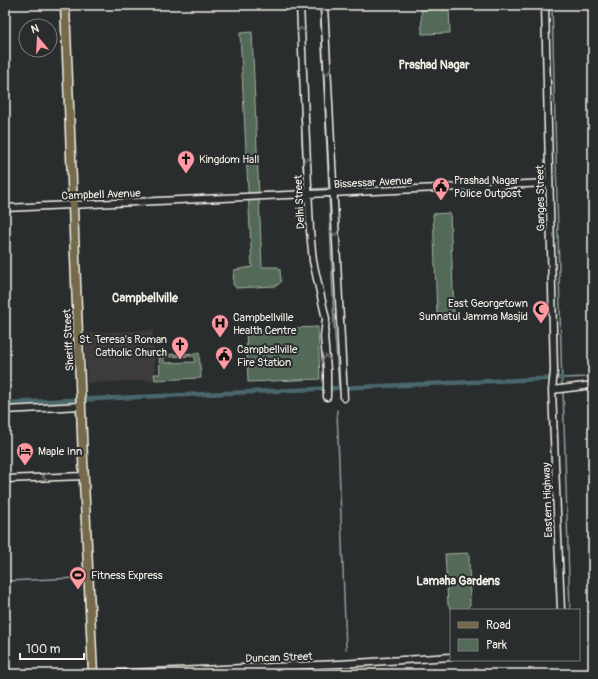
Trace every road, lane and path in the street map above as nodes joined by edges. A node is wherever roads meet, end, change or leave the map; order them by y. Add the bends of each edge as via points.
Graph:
1 (65, 5) edge
2 (300, 5) edge
3 (324, 5) edge
4 (545, 5) edge
5 (549, 183) junction
6 (330, 194) junction
7 (308, 195) junction
8 (198, 201) joint
9 (73, 204) junction
10 (5, 208) edge
11 (593, 385) edge
12 (557, 388) junction
13 (327, 397) dead end
14 (344, 398) dead end
15 (81, 406) junction
16 (5, 410) edge
17 (84, 476) junction
18 (5, 479) edge
19 (561, 609) edge
20 (450, 657) edge
21 (93, 674) edge
22 (107, 674) edge

1 - 9 main road, Sheriff Street
7 -> 2 street, Delhi Street
3 -> 6 street
4 - 5 street, Ganges Street
5 - 6 street, Bissessar Avenue
5 - 12 street, Ganges Street via 554,371
6 - 7 street, Bissessar Avenue
6 -> 14 street
7 - 8 street, Bissessar Avenue
13 -> 7 street, Delhi Street via 328,370 324,337 326,319 313,261
8 - 9 street, Campbell Avenue
9 - 10 street, Campbell Avenue
9 - 15 main road, Sheriff Street
11 - 12 street
12 - 19 street, Eastern Highway
15 - 16 street
15 - 17 main road, Sheriff Street
17 -> 18 street
17 - 21 main road, Sheriff Street
20 - 22 street, Duncan Street via 355,664

